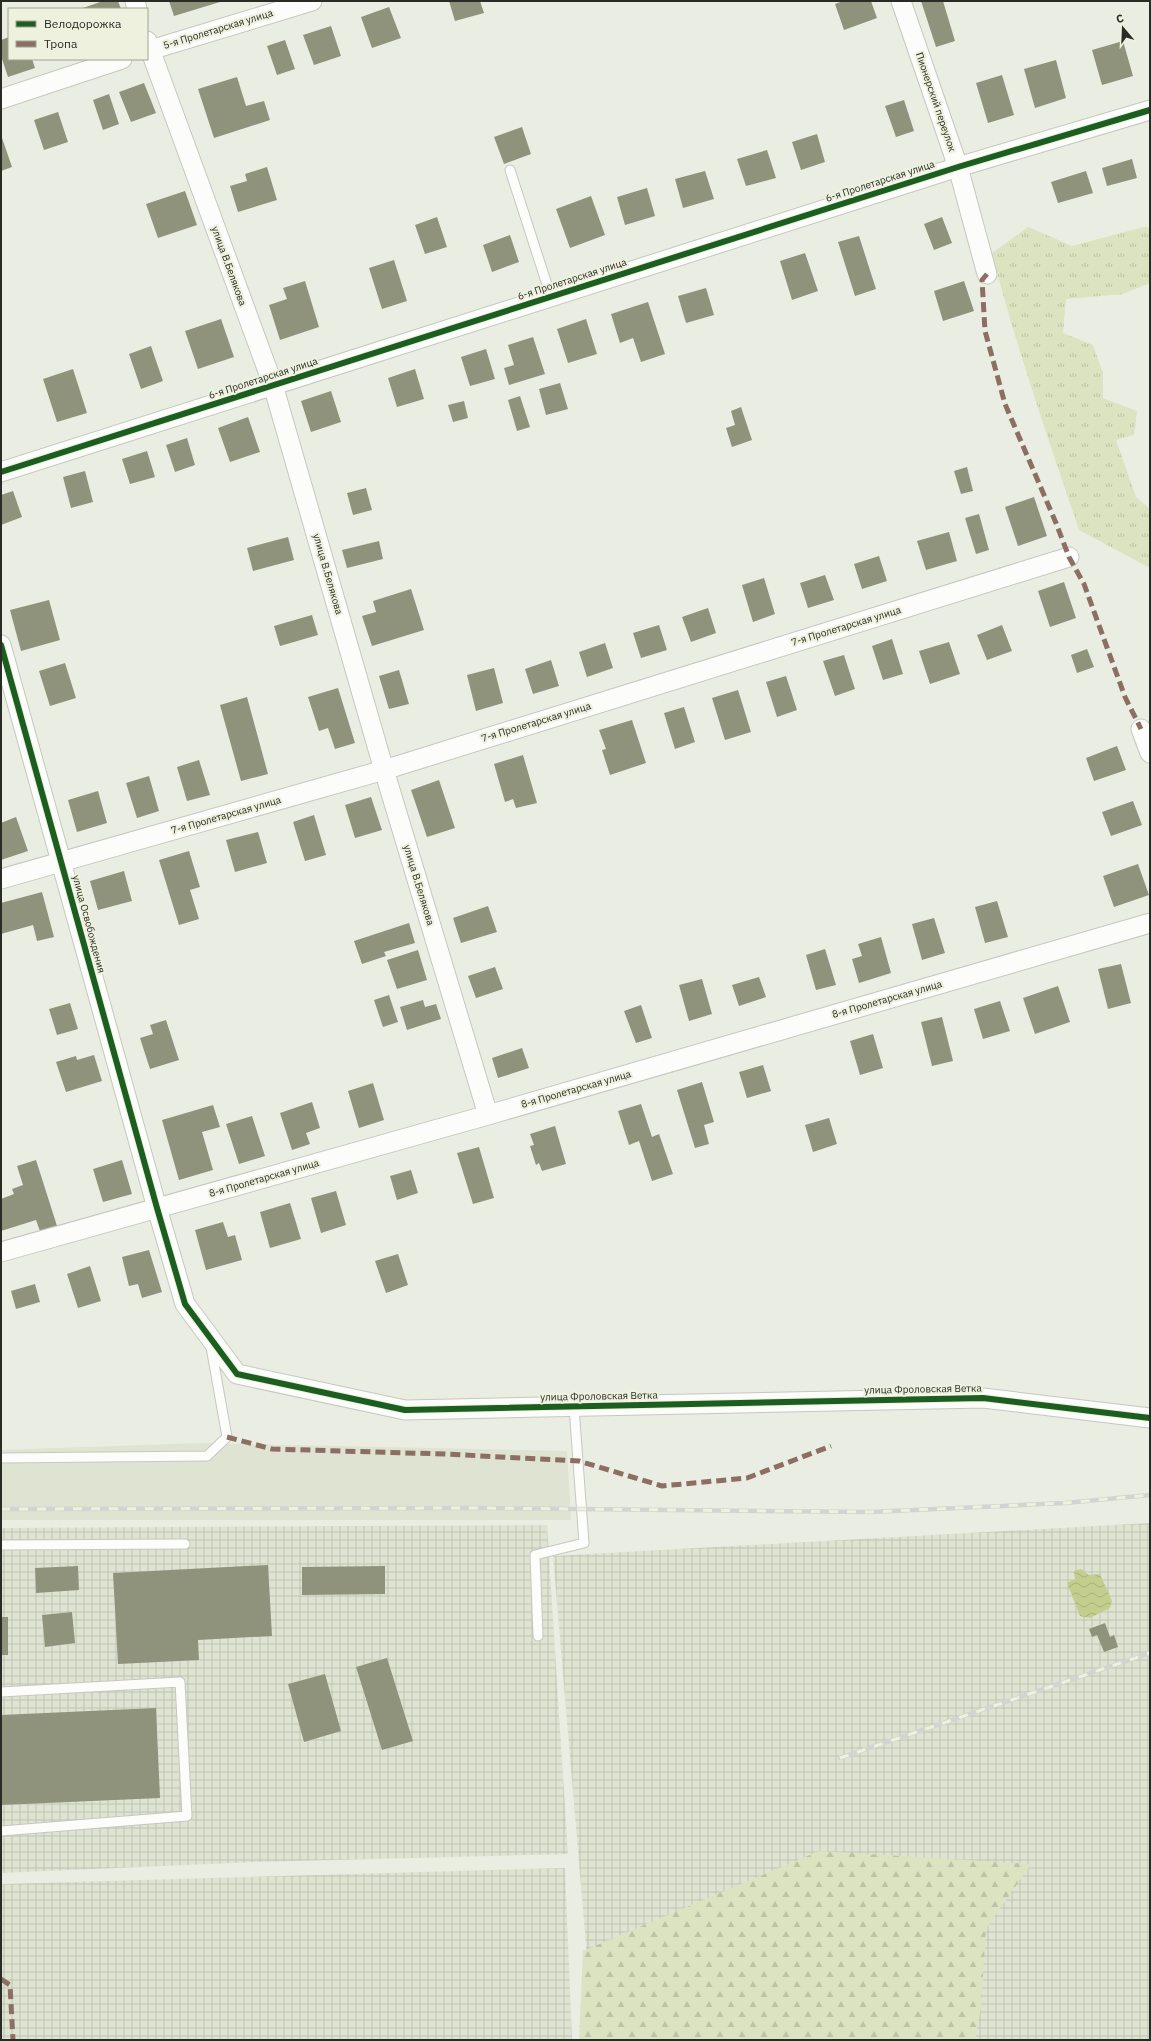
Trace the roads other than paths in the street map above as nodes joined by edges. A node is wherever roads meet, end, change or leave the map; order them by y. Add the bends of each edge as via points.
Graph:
1 (312, 1) edge
2 (901, 1) edge
3 (148, 47) edge
4 (119, 60) edge
5 (1, 99) edge
6 (1150, 110) edge
7 (958, 167) junction
8 (510, 170) dead end
9 (987, 274) dead end
10 (551, 296) junction
11 (273, 385) junction
12 (1, 472) edge
13 (1069, 557) dead end
14 (1, 645) edge
15 (1141, 728) dead end
16 (1150, 753) edge
17 (384, 770) junction
18 (61, 862) junction
19 (1, 879) edge
20 (1150, 923) edge
21 (488, 1115) junction
22 (157, 1208) junction
23 (1, 1252) edge
24 (209, 1336) junction
25 (574, 1406) junction
26 (1150, 1418) edge
27 (1, 1458) edge
28 (184, 1544) dead end
29 (1, 1545) edge
30 (538, 1636) dead end
31 (1, 1692) edge
32 (1, 1830) edge

1 - 3 street, 5-я Пролетарская улица
2 - 7 street, Пионерский переулок
3 - 11 street, улица В.Белякова
4 - 5 street
6 - 7 street, 6-я Пролетарская улица
7 - 9 street, Пионерский переулок
7 - 10 street, 6-я Пролетарская улица
8 - 10 lane
10 - 11 street, 6-я Пролетарская улица
11 - 12 street, 6-я Пролетарская улица
11 - 17 street, улица В.Белякова
13 - 17 street, 7-я Пролетарская улица
14 - 18 street, улица Освобождения
15 - 16 street
17 - 18 street, 7-я Пролетарская улица
17 - 21 street, улица В.Белякова
18 - 19 street, 7-я Пролетарская улица
18 - 22 street, улица Освобождения
20 - 21 street, 8-я Пролетарская улица
21 - 22 street, 8-я Пролетарская улица
22 - 23 street, 8-я Пролетарская улица
22 - 24 street, улица Фроловская Ветка via 185,1304
24 - 25 street, улица Фроловская Ветка via 237,1374 405,1410
24 - 27 lane via 227,1437 207,1456
25 - 26 street, улица Фроловская Ветка via 984,1398
25 - 30 lane via 584,1543 535,1555
28 - 29 lane
31 - 32 lane via 180,1682 187,1816

